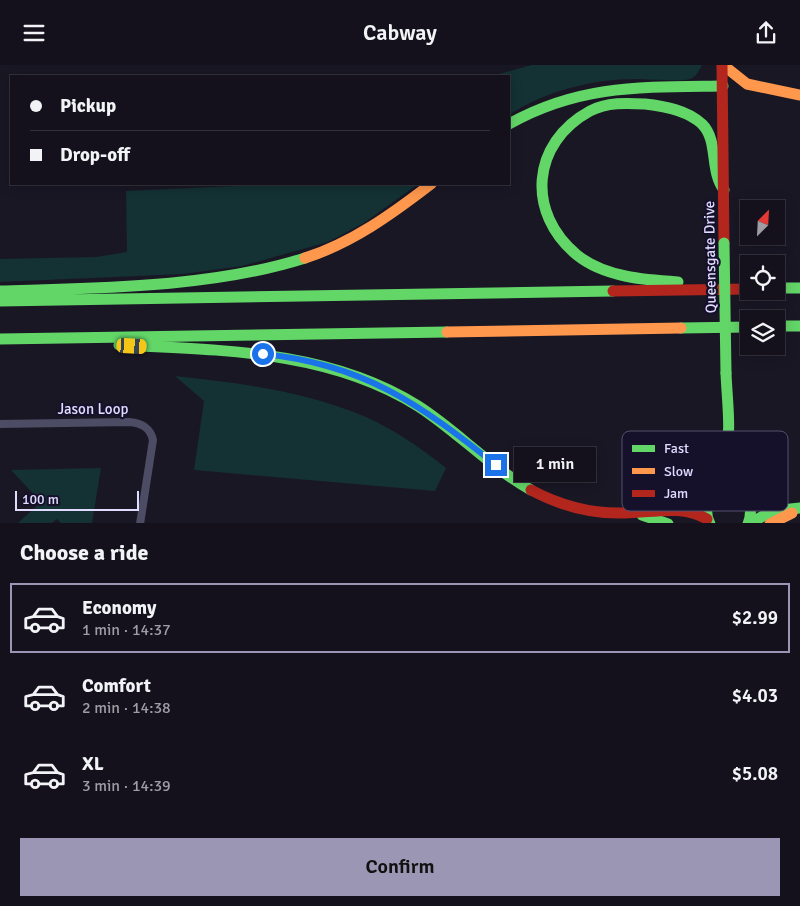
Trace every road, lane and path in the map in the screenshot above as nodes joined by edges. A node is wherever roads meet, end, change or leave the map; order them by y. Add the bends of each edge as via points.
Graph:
1 (723, 65) edge
2 (723, 86) junction
3 (800, 95) edge
4 (510, 123) edge
5 (430, 185) edge
6 (724, 190) junction
7 (740, 287) edge
8 (740, 288) edge
9 (785, 288) edge
10 (800, 288) edge
11 (0, 291) edge
12 (0, 301) edge
13 (785, 326) edge
14 (800, 326) edge
15 (740, 327) edge
16 (39, 338) junction
17 (0, 339) edge
18 (0, 423) edge
19 (728, 431) edge
20 (800, 509) edge
21 (668, 511) edge
22 (687, 511) edge
23 (772, 511) edge
24 (634, 513) junction
25 (708, 522) edge
26 (140, 523) edge
27 (668, 523) edge
28 (749, 523) edge
29 (770, 523) edge

1 - 2 main road, Queensgate Drive
1 - 3 main road via 742,82 752,86
2 - 4 main road via 587,92 551,102
2 - 6 main road, Queensgate Drive
5 - 11 main road via 356,235 318,253 264,270 239,276 120,286
6 - 7 main road via 716,178 710,136 701,123 676,110 634,101 598,106 569,123 554,140 541,181 550,222 566,245 589,263 651,279
6 - 19 main road, Queensgate Drive, bridge
8 - 12 main road
9 - 10 main road
13 - 14 main road
15 - 16 main road
16 - 17 main road
16 - 24 main road via 249,352 332,367 375,383 415,404 538,494 585,511
18 - 26 street, Jason Loop via 129,422 144,425 153,440
20 - 29 main road
21 - 24 main road
22 - 25 main road
23 - 28 main road
24 - 27 main road

